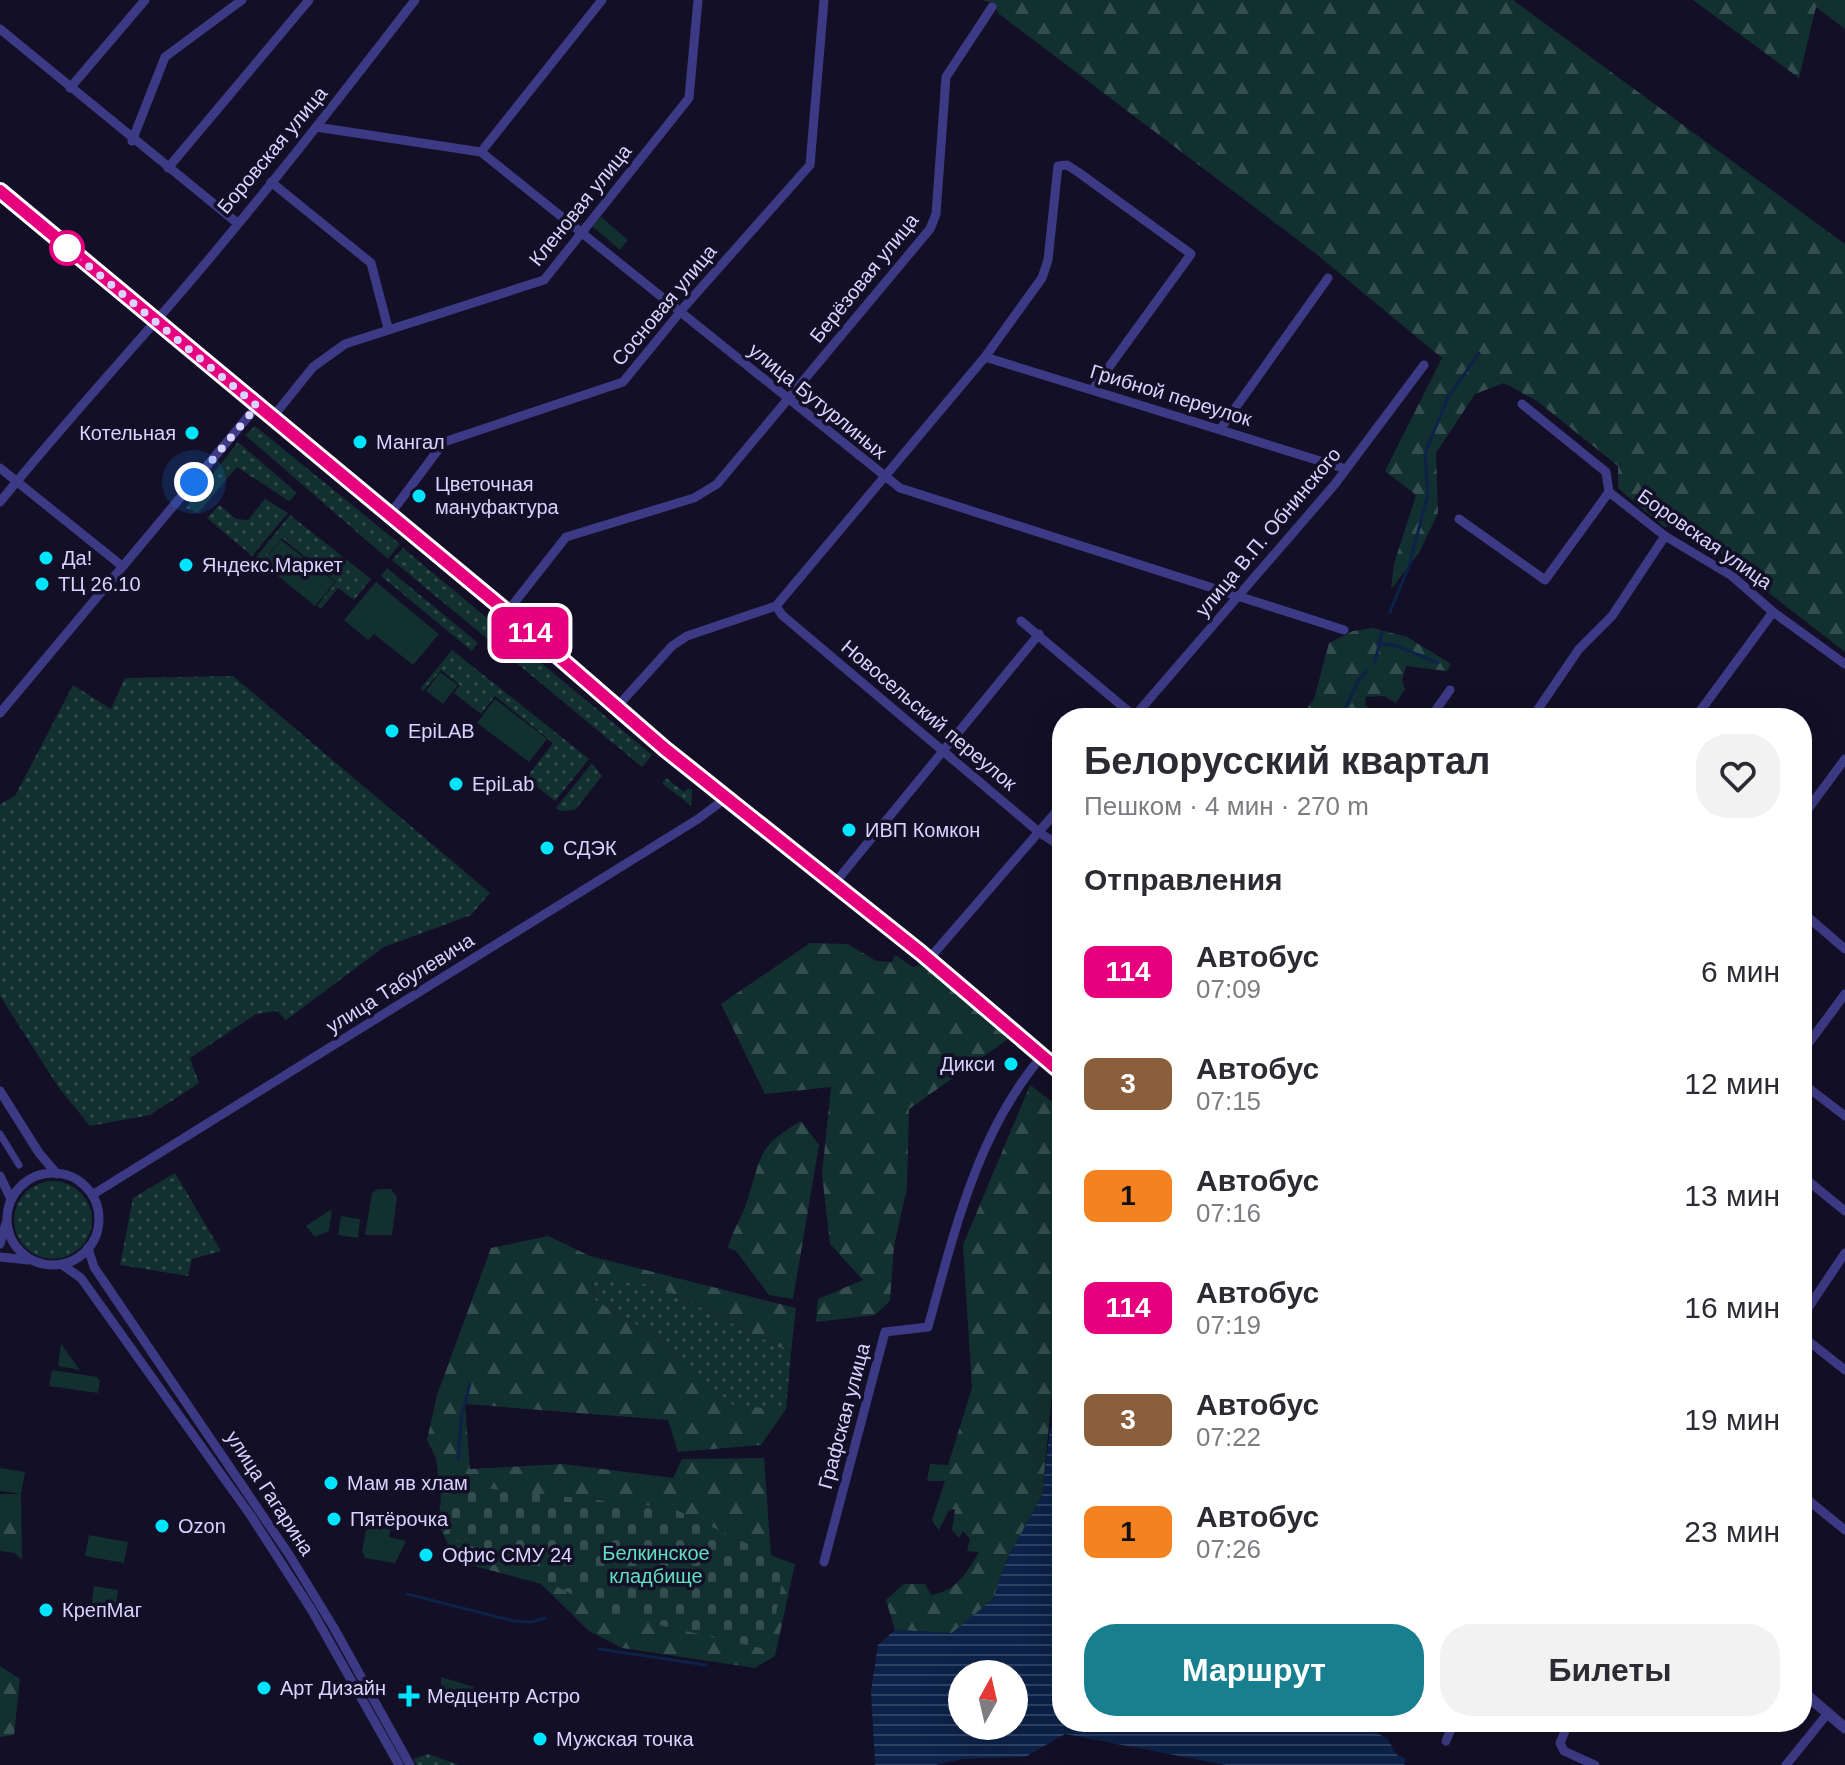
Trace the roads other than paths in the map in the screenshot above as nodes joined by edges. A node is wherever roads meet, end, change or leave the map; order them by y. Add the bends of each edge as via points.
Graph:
1 (145, 0) edge
2 (242, 0) edge
3 (309, 0) edge
4 (415, 0) edge
5 (602, 0) edge
6 (698, 0) edge
7 (824, 0) edge
8 (992, 7) dead end
9 (0, 29) edge
10 (70, 88) junction
11 (316, 127) junction
12 (132, 141) junction
13 (481, 152) junction
14 (168, 168) junction
15 (271, 182) junction
16 (0, 191) edge
17 (236, 222) junction
18 (582, 234) junction
19 (1328, 278) dead end
20 (679, 313) junction
21 (154, 320) junction
22 (388, 328) junction
23 (985, 357) junction
24 (1424, 365) dead end
25 (1093, 389) junction
26 (788, 398) junction
27 (1522, 404) dead end
28 (257, 406) junction
29 (272, 418) junction
30 (1221, 428) junction
31 (0, 468) edge
32 (1346, 469) junction
33 (882, 477) junction
34 (17, 481) junction
35 (1609, 492) junction
36 (0, 502) edge
37 (388, 517) junction
38 (1459, 519) dead end
39 (1665, 536) junction
40 (122, 566) junction
41 (1237, 597) junction
42 (776, 606) junction
43 (507, 612) junction
44 (1773, 612) junction
45 (1021, 621) dead end
46 (1344, 630) dead end
47 (1039, 634) junction
48 (1845, 664) edge
49 (1450, 690) dead end
50 (616, 708) junction
51 (1123, 708) edge
52 (1141, 708) edge
53 (1437, 708) edge
54 (1539, 708) edge
55 (1702, 708) edge
56 (0, 713) edge
57 (943, 751) junction
58 (1845, 759) edge
59 (726, 798) junction
60 (1812, 804) edge
61 (1052, 818) edge
62 (1040, 833) junction
63 (1052, 841) edge
64 (834, 884) junction
65 (1812, 921) edge
66 (1845, 949) edge
67 (929, 959) junction
68 (1845, 994) edge
69 (1812, 1039) edge
70 (1042, 1056) junction
71 (1052, 1064) edge
72 (0, 1091) edge
73 (1812, 1091) edge
74 (1845, 1116) edge
75 (0, 1134) edge
76 (19, 1165) dead end
77 (57, 1174) junction
78 (0, 1176) edge
79 (1812, 1184) edge
80 (92, 1195) junction
81 (11, 1199) junction
82 (1845, 1211) edge
83 (7, 1220) junction
84 (0, 1244) edge
85 (88, 1248) junction
86 (1845, 1253) edge
87 (0, 1257) edge
88 (34, 1261) junction
89 (61, 1264) junction
90 (1812, 1302) edge
91 (1812, 1344) edge
92 (1845, 1370) edge
93 (1812, 1503) edge
94 (1845, 1530) edge
95 (824, 1562) dead end
96 (1812, 1699) edge
97 (1828, 1713) junction
98 (1845, 1728) edge
99 (1450, 1732) edge
100 (1565, 1732) edge
101 (1446, 1741) dead end
102 (399, 1765) edge
103 (410, 1765) edge
104 (1595, 1765) edge
105 (1786, 1765) edge

1 - 10 street
2 - 12 street via 165,57
3 - 14 street
4 - 11 street, Боровская улица
5 - 13 street
6 - 18 street, Кленовая улица via 689,98
7 - 20 street, Сосновая улица via 810,165
8 - 26 street, Берёзовая улица via 946,77 936,214 930,229
9 - 10 street
10 - 12 street
11 - 13 street
11 - 15 street, Боровская улица
12 - 14 street
13 - 18 street, улица Бутурлиных
14 - 17 street
15 - 17 street, Боровская улица
15 - 22 street via 371,263
16 - 21 street
17 - 21 street, Боровская улица
18 - 20 street, улица Бутурлиных
18 - 22 street, Кленовая улица via 536,284
19 - 30 street
20 - 26 street, улица Бутурлиных
20 - 37 street, Сосновая улица via 623,382 444,442
21 - 28 street
21 - 34 street, Боровская улица
22 - 29 street, Кленовая улица via 345,344 313,367
23 - 25 street, Грибной переулок
23 - 25 street via 1042,278 1058,166 1067,165 1191,254
23 - 33 street
24 - 32 street, улица В.П. Обнинского
25 - 30 street, Грибной переулок
26 - 33 street, улица Бутурлиных
26 - 43 street, Берёзовая улица via 717,484 694,498 566,537
27 - 35 street, Боровская улица via 1606,472
28 - 29 street
28 - 40 street
29 - 37 street
30 - 32 street, Грибной переулок
31 - 34 street
32 - 41 street, улица В.П. Обнинского
33 - 41 street, улица Бутурлиных via 900,488
33 - 42 street
34 - 36 street, Боровская улица
34 - 40 street
35 - 38 street via 1545,580
35 - 39 street, Боровская улица
37 - 43 street
39 - 44 street, Боровская улица via 1732,576
39 - 54 street via 1612,616 1579,649
40 - 56 street
41 - 46 street, улица Бутурлиных
41 - 52 street, улица В.П. Обнинского
42 - 50 street via 687,636
42 - 57 street, Новосельский переулок
43 - 50 street
44 - 48 street, Боровская улица
44 - 55 street
45 - 47 street
47 - 51 street
47 - 57 street
49 - 53 street
50 - 59 street
57 - 62 street, Новосельский переулок
57 - 64 street
58 - 60 street
59 - 64 street
59 - 80 street, улица Табулевича
61 - 62 street
62 - 63 street, Новосельский переулок
62 - 67 street
64 - 67 street
65 - 66 street
67 - 70 street
68 - 69 street
70 - 71 street
70 - 95 street, Графская улица via 1018,1082 966,1191 928,1327 885,1332
72 - 77 street
73 - 74 street
75 - 76 street
77 - 80 street via 83,1184
77 - 81 street via 30,1179
78 - 81 street
79 - 82 street
80 - 85 street via 99,1217
81 - 83 street
83 - 84 street
83 - 88 street via 17,1248
85 - 89 street
85 - 103 street, улица Гагарина via 94,1267 211,1434 312,1592
86 - 90 street
87 - 88 street
88 - 89 street
89 - 102 street, улица Гагарина via 81,1278 221,1471 311,1609
91 - 92 street
93 - 94 street
96 - 97 street
97 - 98 street
97 - 105 street
99 - 101 street
100 - 104 street via 1560,1743 1564,1751

